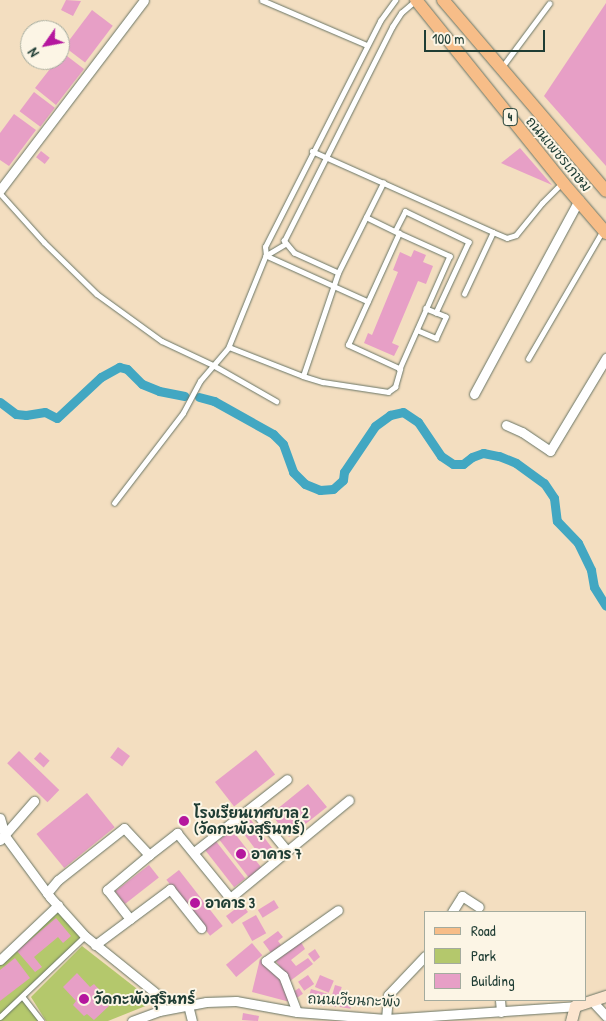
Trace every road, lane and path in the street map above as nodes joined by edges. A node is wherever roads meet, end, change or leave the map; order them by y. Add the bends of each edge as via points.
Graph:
1 (144, 0) edge
2 (262, 0) edge
3 (395, 0) edge
4 (416, 0) edge
5 (443, 0) edge
6 (549, 4) dead end
7 (367, 45) junction
8 (501, 68) junction
9 (312, 151) junction
10 (326, 158) junction
11 (383, 183) junction
12 (562, 183) junction
13 (606, 191) edge
14 (0, 192) edge
15 (579, 200) junction
16 (366, 217) junction
17 (605, 231) edge
18 (397, 232) junction
19 (493, 232) junction
20 (286, 244) junction
21 (266, 256) junction
22 (338, 273) junction
23 (333, 287) junction
24 (464, 294) dead end
25 (368, 302) junction
26 (426, 309) junction
27 (436, 313) junction
28 (417, 330) junction
29 (229, 347) junction
30 (606, 358) edge
31 (528, 359) dead end
32 (213, 365) junction
33 (400, 369) junction
34 (303, 376) junction
35 (474, 394) dead end
36 (276, 401) dead end
37 (506, 425) dead end
38 (114, 503) dead end
39 (287, 779) dead end
40 (349, 800) dead end
41 (34, 802) dead end
42 (252, 808) junction
43 (0, 818) edge
44 (3, 838) edge
45 (194, 852) junction
46 (287, 852) junction
47 (149, 855) junction
48 (47, 893) junction
49 (58, 906) junction
50 (480, 907) dead end
51 (338, 910) dead end
52 (453, 911) edge
53 (130, 919) junction
54 (201, 928) dead end
55 (85, 936) junction
56 (96, 944) junction
57 (424, 957) edge
58 (0, 960) edge
59 (606, 996) edge
60 (24, 997) junction
61 (500, 1001) edge
62 (592, 1001) junction
63 (188, 1005) junction
64 (575, 1006) junction
65 (163, 1010) junction
66 (297, 1012) junction
67 (502, 1012) junction
68 (606, 1016) edge
69 (0, 1017) edge
70 (386, 1019) junction
71 (406, 1019) edge
72 (42, 1021) edge
73 (132, 1021) edge
74 (192, 1021) edge
75 (572, 1021) edge

1 - 14 street
2 - 7 lane
3 - 7 lane
4 - 10 lane via 401,13 392,27
4 - 12 main road, ถนนเพชรเกษม / 4
5 - 8 main road, ถนนเพชรเกษม / 4
6 - 8 lane
7 - 9 lane
8 - 13 main road, ถนนเพชรเกษม / 4
9 - 10 lane
9 - 21 lane via 266,241
10 - 11 lane
10 - 20 lane via 286,234
11 - 16 lane
11 - 19 lane
12 - 15 main road, ถนนเพชรเกษม / 4
12 - 19 lane via 516,235 507,238
14 - 32 lane via 44,242 97,294 162,342
15 - 17 main road, ถนนเพชรเกษม / 4
15 - 35 street
16 - 18 lane
16 - 22 lane
17 - 31 lane
18 - 25 lane
18 - 26 lane via 450,256
18 - 27 lane via 405,211 469,242
19 - 24 lane
20 - 21 lane
20 - 22 lane via 294,253
21 - 23 lane
21 - 29 lane
22 - 23 lane
23 - 25 lane
23 - 34 lane
25 - 33 lane via 348,345
26 - 27 lane
26 - 28 lane
27 - 28 lane via 446,318 436,338
28 - 33 lane
29 - 32 lane
29 - 34 lane
30 - 37 street via 550,451
32 - 36 lane
32 - 38 lane via 200,381 184,413
33 - 34 lane via 395,387 388,392
39 - 42 street
40 - 46 street
41 - 44 street
42 - 45 street
42 - 46 street
43 - 44 street
44 - 48 street
45 - 46 street via 230,898
45 - 47 street via 176,834
47 - 48 street via 124,828 58,880
47 - 53 street via 107,890
48 - 49 street
49 - 55 street
49 - 58 street
50 - 52 street via 462,896
51 - 66 street via 266,961 283,976
53 - 54 street via 170,889
53 - 56 street
55 - 56 street
55 - 60 lane
56 - 65 street via 157,994
57 - 70 street via 388,995
59 - 62 main road, ถนนเวียนกะพัง
60 - 69 lane
60 - 72 lane
61 - 67 street
62 - 64 main road, ถนนเวียนกะพัง
62 - 68 street
63 - 65 street, ถนนเวียนกะพัง
63 - 66 street, ถนนเวียนกะพัง via 236,1001
63 - 74 street
64 - 67 street, ถนนเวียนกะพัง
64 - 75 main road
65 - 73 street, ถนนเวียนกะพัง
66 - 70 street, ถนนเวียนกะพัง
67 - 71 street, ถนนเวียนกะพัง
70 - 71 street, ถนนเวียนกะพัง

